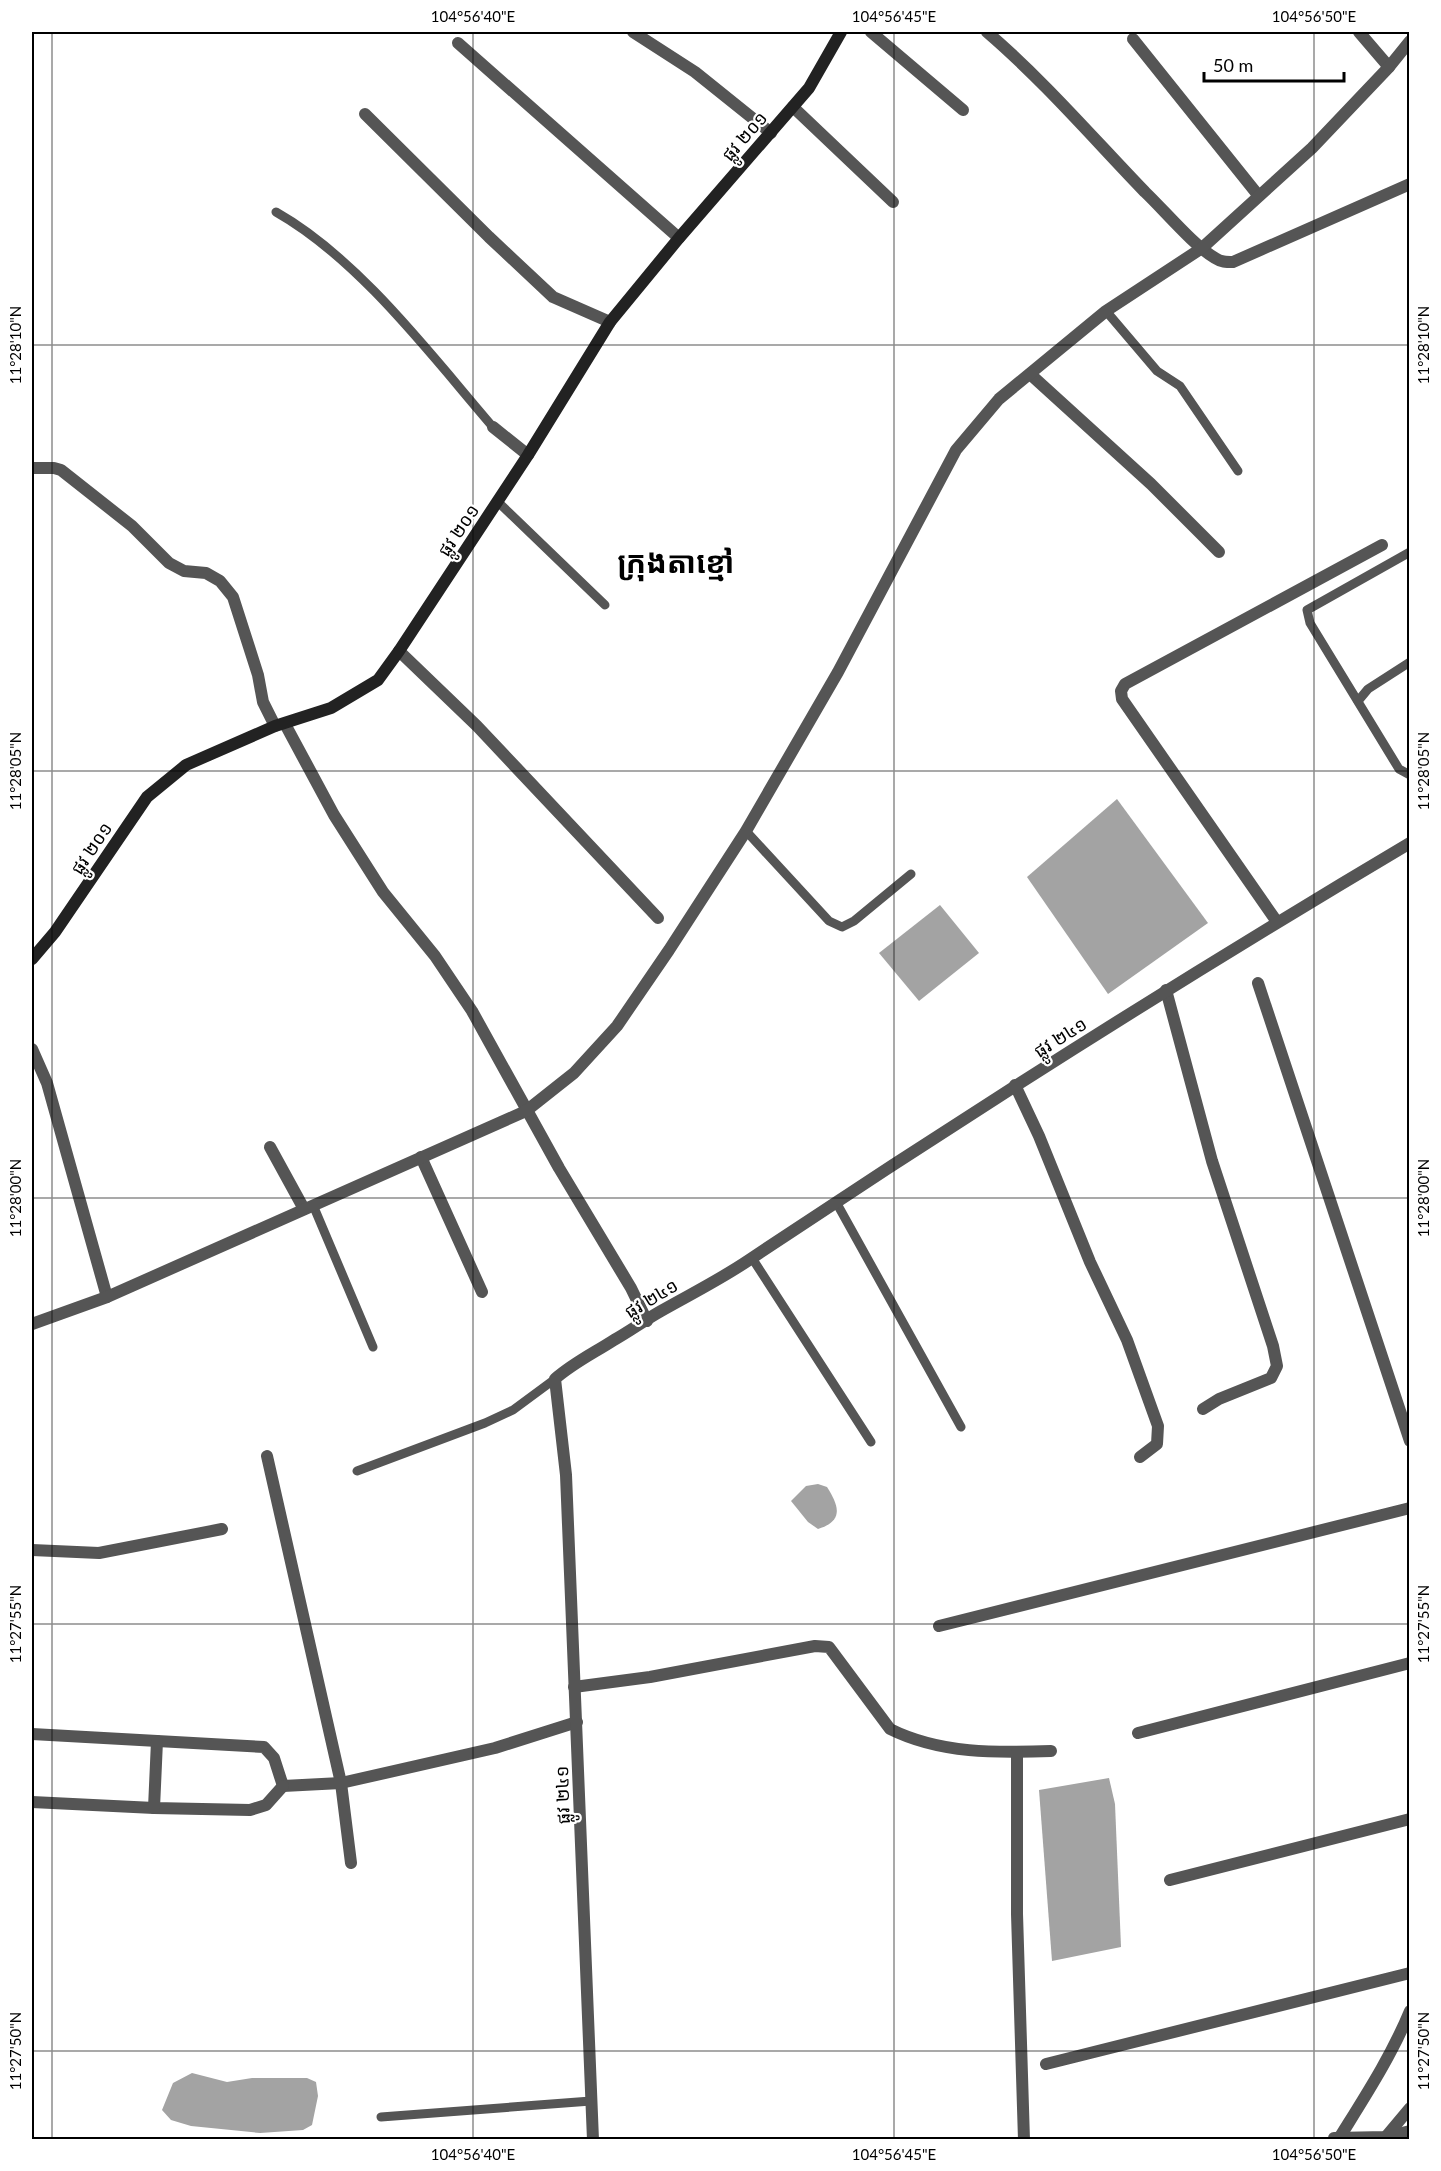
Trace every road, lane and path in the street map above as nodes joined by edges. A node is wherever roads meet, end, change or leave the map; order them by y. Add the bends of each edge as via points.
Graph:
1 (633, 32) edge
2 (841, 32) edge
3 (871, 32) edge
4 (987, 32) edge
5 (1359, 32) edge
6 (1133, 39) dead end
7 (1410, 41) edge
8 (458, 43) dead end
9 (1389, 67) junction
10 (793, 107) junction
11 (963, 110) dead end
12 (365, 114) dead end
13 (771, 133) junction
14 (1410, 184) edge
15 (1258, 195) junction
16 (893, 202) dead end
17 (276, 212) dead end
18 (679, 238) junction
19 (1202, 248) junction
20 (1106, 311) junction
21 (610, 322) junction
22 (1030, 374) junction
23 (493, 427) joint
24 (528, 455) junction
25 (32, 468) edge
26 (1238, 471) dead end
27 (498, 502) junction
28 (1382, 545) dead end
29 (1219, 552) dead end
30 (1410, 552) edge
31 (605, 605) dead end
32 (399, 651) junction
33 (1410, 662) edge
34 (1358, 701) junction
35 (280, 725) junction
36 (1410, 774) edge
37 (746, 831) junction
38 (1410, 843) edge
39 (911, 874) dead end
40 (658, 918) dead end
41 (1277, 922) junction
42 (32, 959) edge
43 (1258, 983) dead end
44 (1166, 990) junction
45 (32, 1049) edge
46 (1015, 1085) junction
47 (526, 1111) junction
48 (270, 1147) dead end
49 (421, 1157) junction
50 (836, 1202) junction
51 (309, 1207) junction
52 (753, 1258) junction
53 (482, 1292) dead end
54 (107, 1297) junction
55 (647, 1321) junction
56 (32, 1324) edge
57 (373, 1347) dead end
58 (555, 1379) junction
59 (1203, 1409) dead end
60 (962, 1427) dead end
61 (1410, 1441) edge
62 (871, 1442) dead end
63 (267, 1456) dead end
64 (1140, 1457) dead end
65 (357, 1471) dead end
66 (1410, 1508) edge
67 (222, 1529) dead end
68 (32, 1550) edge
69 (939, 1626) dead end
70 (1410, 1663) edge
71 (574, 1687) junction
72 (577, 1722) junction
73 (1138, 1733) dead end
74 (32, 1734) edge
75 (157, 1741) junction
76 (1051, 1751) dead end
77 (1017, 1752) junction
78 (341, 1783) junction
79 (283, 1785) junction
80 (32, 1802) edge
81 (154, 1808) junction
82 (1410, 1819) edge
83 (351, 1863) dead end
84 (1170, 1880) dead end
85 (1410, 1973) edge
86 (1410, 2011) edge
87 (1046, 2064) dead end
88 (591, 2101) junction
89 (1410, 2108) edge
90 (381, 2117) dead end
91 (1410, 2131) edge
92 (1385, 2138) edge
93 (592, 2139) edge
94 (1024, 2139) edge
95 (1336, 2139) edge

1 - 13 street via 695,72
2 - 10 street, ផ្លូវ ២០១ via 809,88
3 - 11 street
4 - 19 street
5 - 9 street
6 - 15 street
7 - 9 street
8 - 18 street
9 - 15 street via 1312,148
10 - 13 street, ផ្លូវ ២០១
10 - 16 street
12 - 21 street via 554,297
13 - 18 street, ផ្លូវ ២០១
14 - 19 street via 1233,262 1223,262
15 - 19 street
17 - 23 lane via 303,227 367,284
18 - 21 street, ផ្លូវ ២០១
19 - 20 street
20 - 22 street
20 - 26 lane via 1157,371 1179,386
21 - 24 street, ផ្លូវ ២០១
22 - 29 street
22 - 37 street via 999,399 956,450 838,672
23 - 24 street
24 - 27 street, ផ្លូវ ២០១
25 - 35 street via 61,470 132,526 169,563 220,581 233,597 263,702
27 - 31 lane
27 - 32 street, ផ្លូវ ២០១
28 - 41 street via 1125,684 1121,691 1122,699
30 - 34 lane via 1307,609 1310,623
32 - 35 street, ផ្លូវ ២០១ via 378,680 332,708
32 - 40 street via 477,726
33 - 34 lane via 1368,689
34 - 36 lane via 1399,769
35 - 42 street, ផ្លូវ ២០១ via 186,765 147,796 55,932
35 - 47 street via 383,892 472,1011
37 - 39 lane via 829,921 842,927
37 - 47 street via 617,1026 574,1073
38 - 41 street, ផ្លូវ ២៤១
41 - 44 street, ផ្លូវ ២៤១
43 - 61 street
44 - 46 street, ផ្លូវ ២៤១
44 - 59 street via 1209,1149 1277,1366 1271,1378
45 - 54 street via 47,1083
46 - 50 street, ផ្លូវ ២៤១
46 - 64 street via 1126,1340 1158,1426 1156,1444
47 - 49 street
47 - 55 street
48 - 51 street
49 - 51 street
49 - 53 street
50 - 52 street, ផ្លូវ ២៤១
50 - 60 lane
51 - 54 street
51 - 57 lane
52 - 55 street, ផ្លូវ ២៤១
52 - 62 lane
54 - 56 street
55 - 58 street, ផ្លូវ ២៤១ via 571,1365
58 - 65 lane via 513,1410
58 - 71 street, ផ្លូវ ២៤១ via 566,1475
63 - 78 street
66 - 69 street
67 - 68 street via 99,1553
70 - 73 street
71 - 72 street, ផ្លូវ ២៤១
71 - 77 street via 814,1646 829,1647 890,1729 904,1736 973,1751
72 - 78 street via 495,1748
72 - 88 street, ផ្លូវ ២៤១
74 - 75 street
75 - 79 street via 264,1747 274,1758
75 - 81 street
76 - 77 street
77 - 94 street
78 - 79 street
78 - 83 street
79 - 81 street via 266,1805 250,1810
80 - 81 street
82 - 84 street
85 - 87 street
86 - 95 street via 1370,2090
88 - 90 lane
88 - 93 street, ផ្លូវ ២៤១
89 - 92 street
91 - 92 street
92 - 95 street

